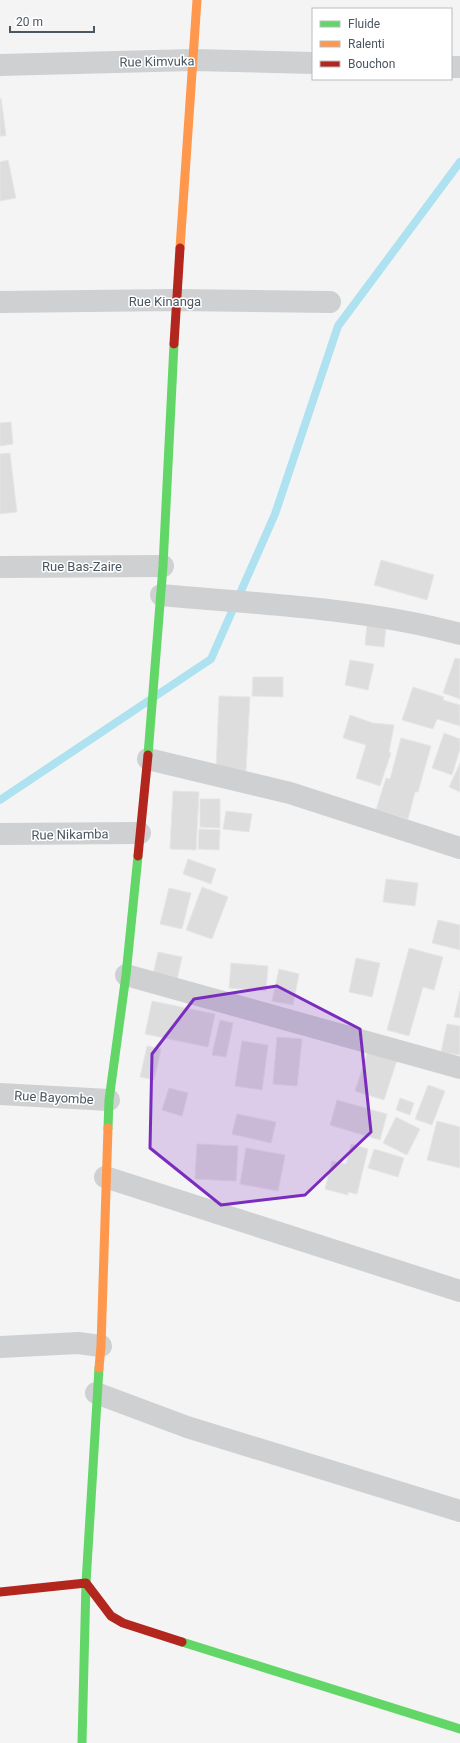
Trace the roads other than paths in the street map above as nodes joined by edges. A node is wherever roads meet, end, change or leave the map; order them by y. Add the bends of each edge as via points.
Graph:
1 (197, 0) edge
2 (193, 60) junction
3 (312, 63) edge
4 (0, 65) edge
5 (176, 300) junction
6 (0, 302) edge
7 (330, 302) dead end
8 (163, 566) junction
9 (0, 567) edge
10 (161, 595) junction
11 (460, 634) edge
12 (148, 759) junction
13 (140, 833) junction
14 (0, 834) edge
15 (460, 848) edge
16 (126, 975) junction
17 (460, 1068) edge
18 (0, 1094) edge
19 (109, 1100) junction
20 (105, 1177) junction
21 (460, 1291) edge
22 (101, 1346) junction
23 (0, 1347) edge
24 (96, 1393) junction
25 (460, 1511) edge
26 (86, 1583) junction
27 (0, 1592) edge
28 (460, 1728) edge
29 (82, 1743) edge

1 - 2 street
2 - 3 street, Rue Kimvuka
2 - 4 street, Rue Kimvuka
2 - 5 street
5 - 6 street, Rue Kinanga
5 - 7 street, Rue Kinanga
5 - 8 street
8 - 9 street, Rue Bas-Zaire
8 - 10 street
10 - 11 street via 303,608 422,624
10 - 12 street
12 - 13 street
12 - 15 street via 290,793
13 - 14 street, Rue Nikamba
13 - 16 street
16 - 17 street
16 - 19 street
18 - 19 street, Rue Bayombe
19 - 20 street
20 - 21 street
20 - 22 street
22 - 23 street via 78,1343
22 - 24 street
24 - 25 street via 187,1428
24 - 26 street
26 - 27 street
26 - 28 street via 111,1616 122,1623
26 - 29 street

